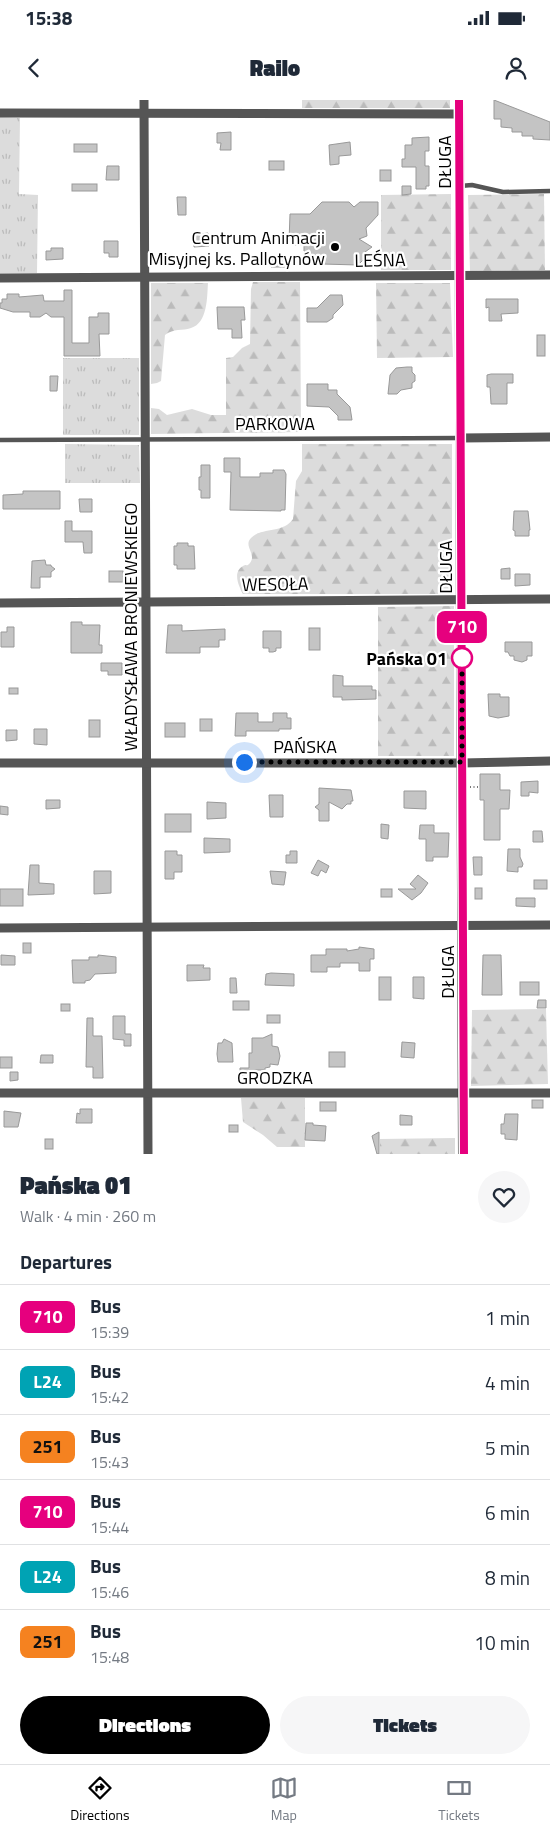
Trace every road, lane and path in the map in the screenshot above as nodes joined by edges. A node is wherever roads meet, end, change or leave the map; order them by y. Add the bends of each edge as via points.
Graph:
1 (144, 100) edge
2 (459, 100) edge
3 (144, 113) junction
4 (0, 114) edge
5 (459, 114) junction
6 (460, 186) junction
7 (550, 191) edge
8 (460, 275) junction
9 (550, 275) edge
10 (0, 278) edge
11 (144, 278) junction
12 (462, 438) junction
13 (550, 438) edge
14 (146, 439) junction
15 (0, 440) edge
16 (462, 599) junction
17 (550, 599) edge
18 (146, 602) junction
19 (0, 603) edge
20 (550, 761) edge
21 (147, 762) junction
22 (462, 762) junction
23 (0, 763) edge
24 (470, 787) dead end
25 (480, 787) dead end
26 (550, 925) edge
27 (463, 926) junction
28 (0, 928) edge
29 (148, 928) junction
30 (0, 1093) edge
31 (148, 1093) junction
32 (550, 1093) edge
33 (464, 1094) junction
34 (148, 1154) edge
35 (464, 1154) edge

1 - 3 street, WŁADYSŁAWA BRONIEWSKIEGO
2 - 5 street, DŁUGA
3 - 4 street
3 - 5 street
3 - 11 street, WŁADYSŁAWA BRONIEWSKIEGO
5 - 6 street, DŁUGA
6 - 7 lane via 472,185 503,192
6 - 8 street, DŁUGA
8 - 9 street, LEŚNA
8 - 11 street, LEŚNA
8 - 12 street, DŁUGA
10 - 11 street, LEŚNA
11 - 14 street, WŁADYSŁAWA BRONIEWSKIEGO
12 - 13 street, PARKOWA
12 - 14 lane, PARKOWA
12 - 16 street, DŁUGA
14 - 15 lane, PARKOWA
14 - 18 street, WŁADYSŁAWA BRONIEWSKIEGO
16 - 17 street, WESOŁA
16 - 18 street, WESOŁA
16 - 22 street, DŁUGA
18 - 19 street, WESOŁA
18 - 21 street, WŁADYSŁAWA BRONIEWSKIEGO
20 - 22 street, PAŃSKA
21 - 22 street, PAŃSKA
21 - 23 street, PAŃSKA
21 - 29 street, WŁADYSŁAWA BRONIEWSKIEGO
22 - 27 street, DŁUGA
24 - 25 path
26 - 27 street
27 - 29 street
27 - 33 street, DŁUGA
28 - 29 street
29 - 31 street, WŁADYSŁAWA BRONIEWSKIEGO
30 - 31 street, GRODZKA
31 - 33 street, GRODZKA
31 - 34 street, WŁADYSŁAWA BRONIEWSKIEGO
32 - 33 street, GRODZKA
33 - 35 street, DŁUGA

